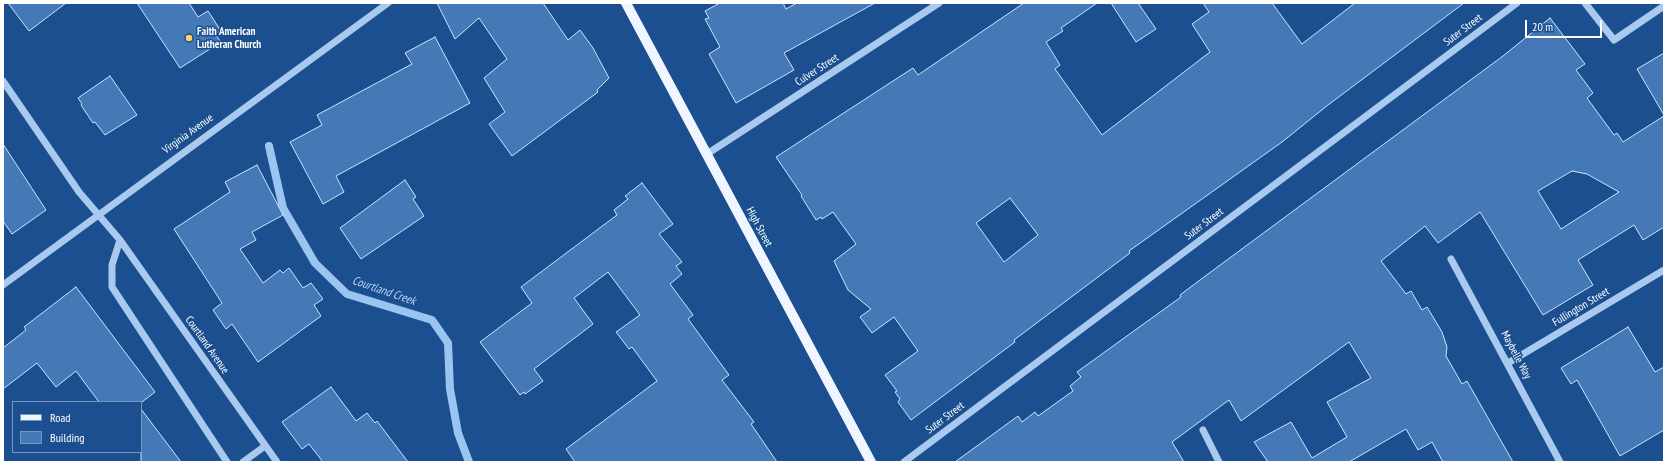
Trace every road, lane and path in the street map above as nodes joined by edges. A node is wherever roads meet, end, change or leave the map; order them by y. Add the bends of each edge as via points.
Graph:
1 (388, 3) edge
2 (626, 3) edge
3 (940, 3) edge
4 (1517, 3) edge
5 (1584, 3) edge
6 (1664, 6) edge
7 (3, 81) edge
8 (707, 154) junction
9 (98, 214) junction
10 (120, 240) junction
11 (1451, 259) dead end
12 (1664, 270) edge
13 (3, 285) edge
14 (1508, 363) junction
15 (1203, 430) dead end
16 (265, 446) junction
17 (227, 462) edge
18 (243, 462) edge
19 (277, 462) edge
20 (871, 462) edge
21 (904, 462) edge
22 (1219, 462) edge
23 (1560, 462) edge

1 - 9 street, Virginia Avenue
2 - 8 main road, High Street
3 - 8 street, Culver Street
4 - 21 street, Suter Street
5 - 6 street via 1614,40
7 - 9 street, Courtland Avenue via 79,192
8 - 20 main road, High Street
9 - 10 street, Courtland Avenue
9 - 13 street, Virginia Avenue
10 - 16 street, Courtland Avenue
10 - 17 street via 112,265 112,287
11 - 14 street, Maybelle Way
12 - 14 street, Fullington Street
14 - 23 street, Maybelle Way
15 - 22 street
16 - 18 street
16 - 19 street, Courtland Avenue

